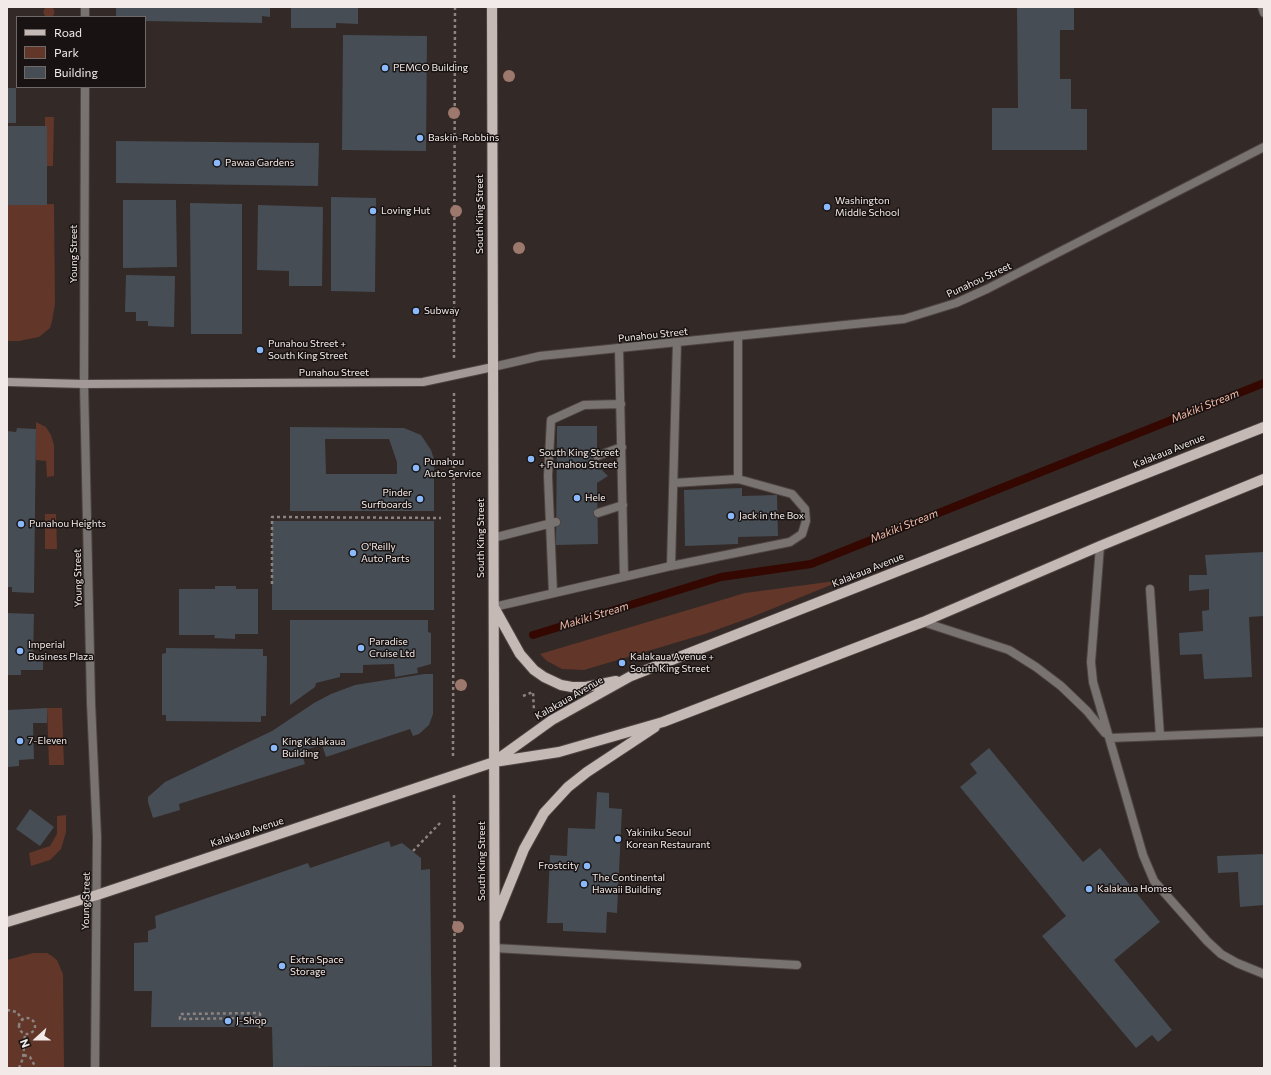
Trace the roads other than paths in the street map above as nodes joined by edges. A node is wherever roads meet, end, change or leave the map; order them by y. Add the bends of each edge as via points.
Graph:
1 (492, 7) edge
2 (1262, 7) edge
3 (1264, 13) edge
4 (85, 88) edge
5 (1264, 148) edge
6 (738, 336) junction
7 (677, 342) junction
8 (619, 348) junction
9 (493, 367) junction
10 (7, 382) edge
11 (84, 384) junction
12 (621, 404) junction
13 (1264, 427) edge
14 (622, 447) junction
15 (597, 456) dead end
16 (738, 478) junction
17 (1264, 479) edge
18 (674, 483) junction
19 (623, 505) junction
20 (598, 512) dead end
21 (553, 523) junction
22 (493, 538) junction
23 (1100, 546) junction
24 (672, 566) junction
25 (624, 577) junction
26 (1150, 589) dead end
27 (553, 593) junction
28 (494, 607) junction
29 (923, 622) junction
30 (631, 676) junction
31 (663, 722) junction
32 (1264, 732) edge
33 (1160, 736) junction
34 (1110, 738) junction
35 (494, 762) junction
36 (97, 894) junction
37 (7, 922) edge
38 (494, 923) junction
39 (494, 948) junction
40 (797, 965) dead end
41 (1264, 974) edge
42 (95, 1068) edge
43 (495, 1068) edge

1 - 9 main road, South King Street
2 - 3 street
4 - 11 street, Young Street
5 - 6 street, Punahou Street via 956,303 904,318
6 - 7 street, Punahou Street
6 - 16 street
7 - 8 street, Punahou Street
7 - 18 street
8 - 9 street, Punahou Street via 540,356
8 - 12 street
9 - 11 main road, Punahou Street via 424,382
9 - 22 main road, South King Street
10 - 11 main road, Punahou Street
11 - 36 street, Young Street
12 - 14 street
12 - 21 street via 584,406 551,420
13 - 30 main road, Kalakaua Avenue
14 - 15 street
14 - 19 street
16 - 18 street
16 - 24 street via 795,496 805,509 806,521 802,534 790,542
17 - 23 main road, Kalakaua Avenue
18 - 24 street
19 - 20 street
19 - 25 street
21 - 22 street
21 - 27 street
22 - 28 main road, South King Street
23 - 29 main road, Kalakaua Avenue
23 - 34 street via 1091,662 1097,700
24 - 25 street
25 - 27 street
26 - 33 street
27 - 28 street
28 - 30 main road via 527,663 551,682 586,687
28 - 35 main road, South King Street
29 - 31 main road, Kalakaua Avenue
29 - 34 street via 1009,650 1061,686
30 - 35 main road, Kalakaua Avenue via 552,720
31 - 35 main road, Kalakaua Avenue via 559,752
31 - 38 main road via 587,772 568,787 544,813 524,849
32 - 33 street
33 - 34 street
34 - 41 street via 1143,855 1154,881 1217,950 1237,963
35 - 36 main road, Kalakaua Avenue
35 - 38 main road, South King Street
36 - 37 main road, Kalakaua Avenue
36 - 42 street, Young Street
38 - 39 main road, South King Street
39 - 40 street
39 - 43 main road, South King Street

